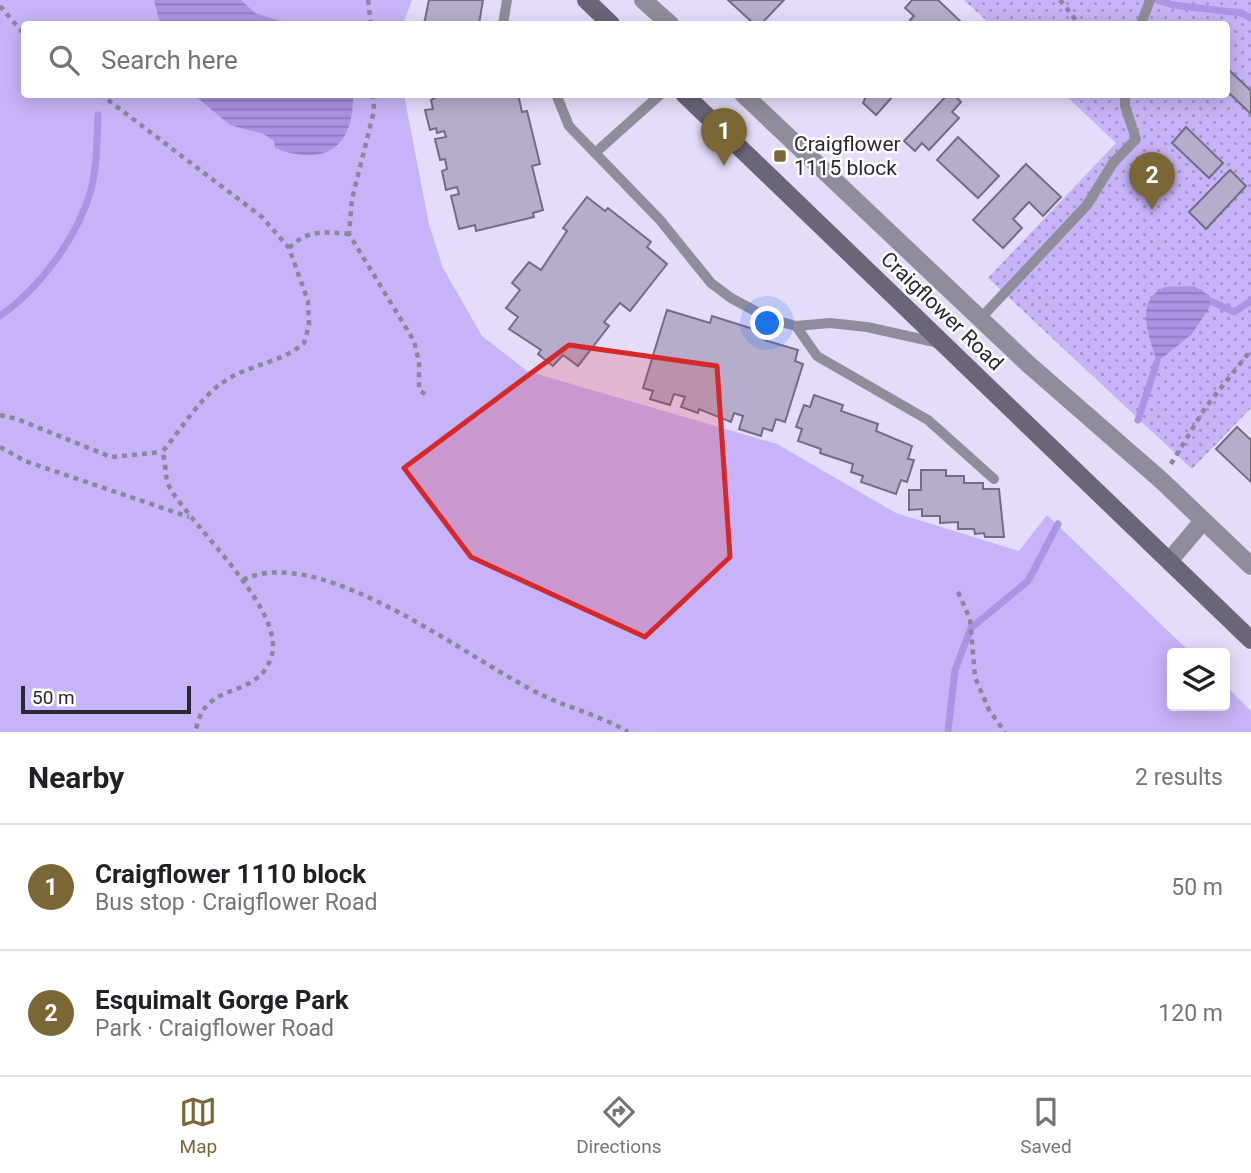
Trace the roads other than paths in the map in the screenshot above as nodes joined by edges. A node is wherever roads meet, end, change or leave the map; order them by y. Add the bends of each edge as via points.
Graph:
1 (507, 0) edge
2 (586, 0) edge
3 (643, 0) edge
4 (1150, 0) edge
5 (504, 21) edge
6 (608, 21) edge
7 (667, 21) edge
8 (1142, 21) edge
9 (558, 98) edge
10 (657, 98) edge
11 (688, 98) edge
12 (747, 98) edge
13 (1125, 98) edge
14 (595, 153) junction
15 (980, 319) junction
16 (796, 326) junction
17 (942, 343) junction
18 (994, 479) dead end
19 (1203, 521) junction
20 (1170, 560) junction
21 (1251, 566) edge
22 (1251, 640) edge

1 - 5 lane
2 - 6 main road
3 - 7 street
4 - 8 lane
9 - 14 lane via 569,126
10 - 14 lane
11 - 17 main road, Craigflower Road
12 - 15 street, Craigflower Road
13 - 15 lane via 1136,139 1113,163 1087,205
14 - 16 lane via 660,220 711,283 751,310
15 - 19 street, Craigflower Road
16 - 17 lane via 867,327
16 - 18 lane via 817,356 928,421
17 - 20 main road, Craigflower Road
19 - 20 street
19 - 21 street, Craigflower Road
20 - 22 main road, Craigflower Road

